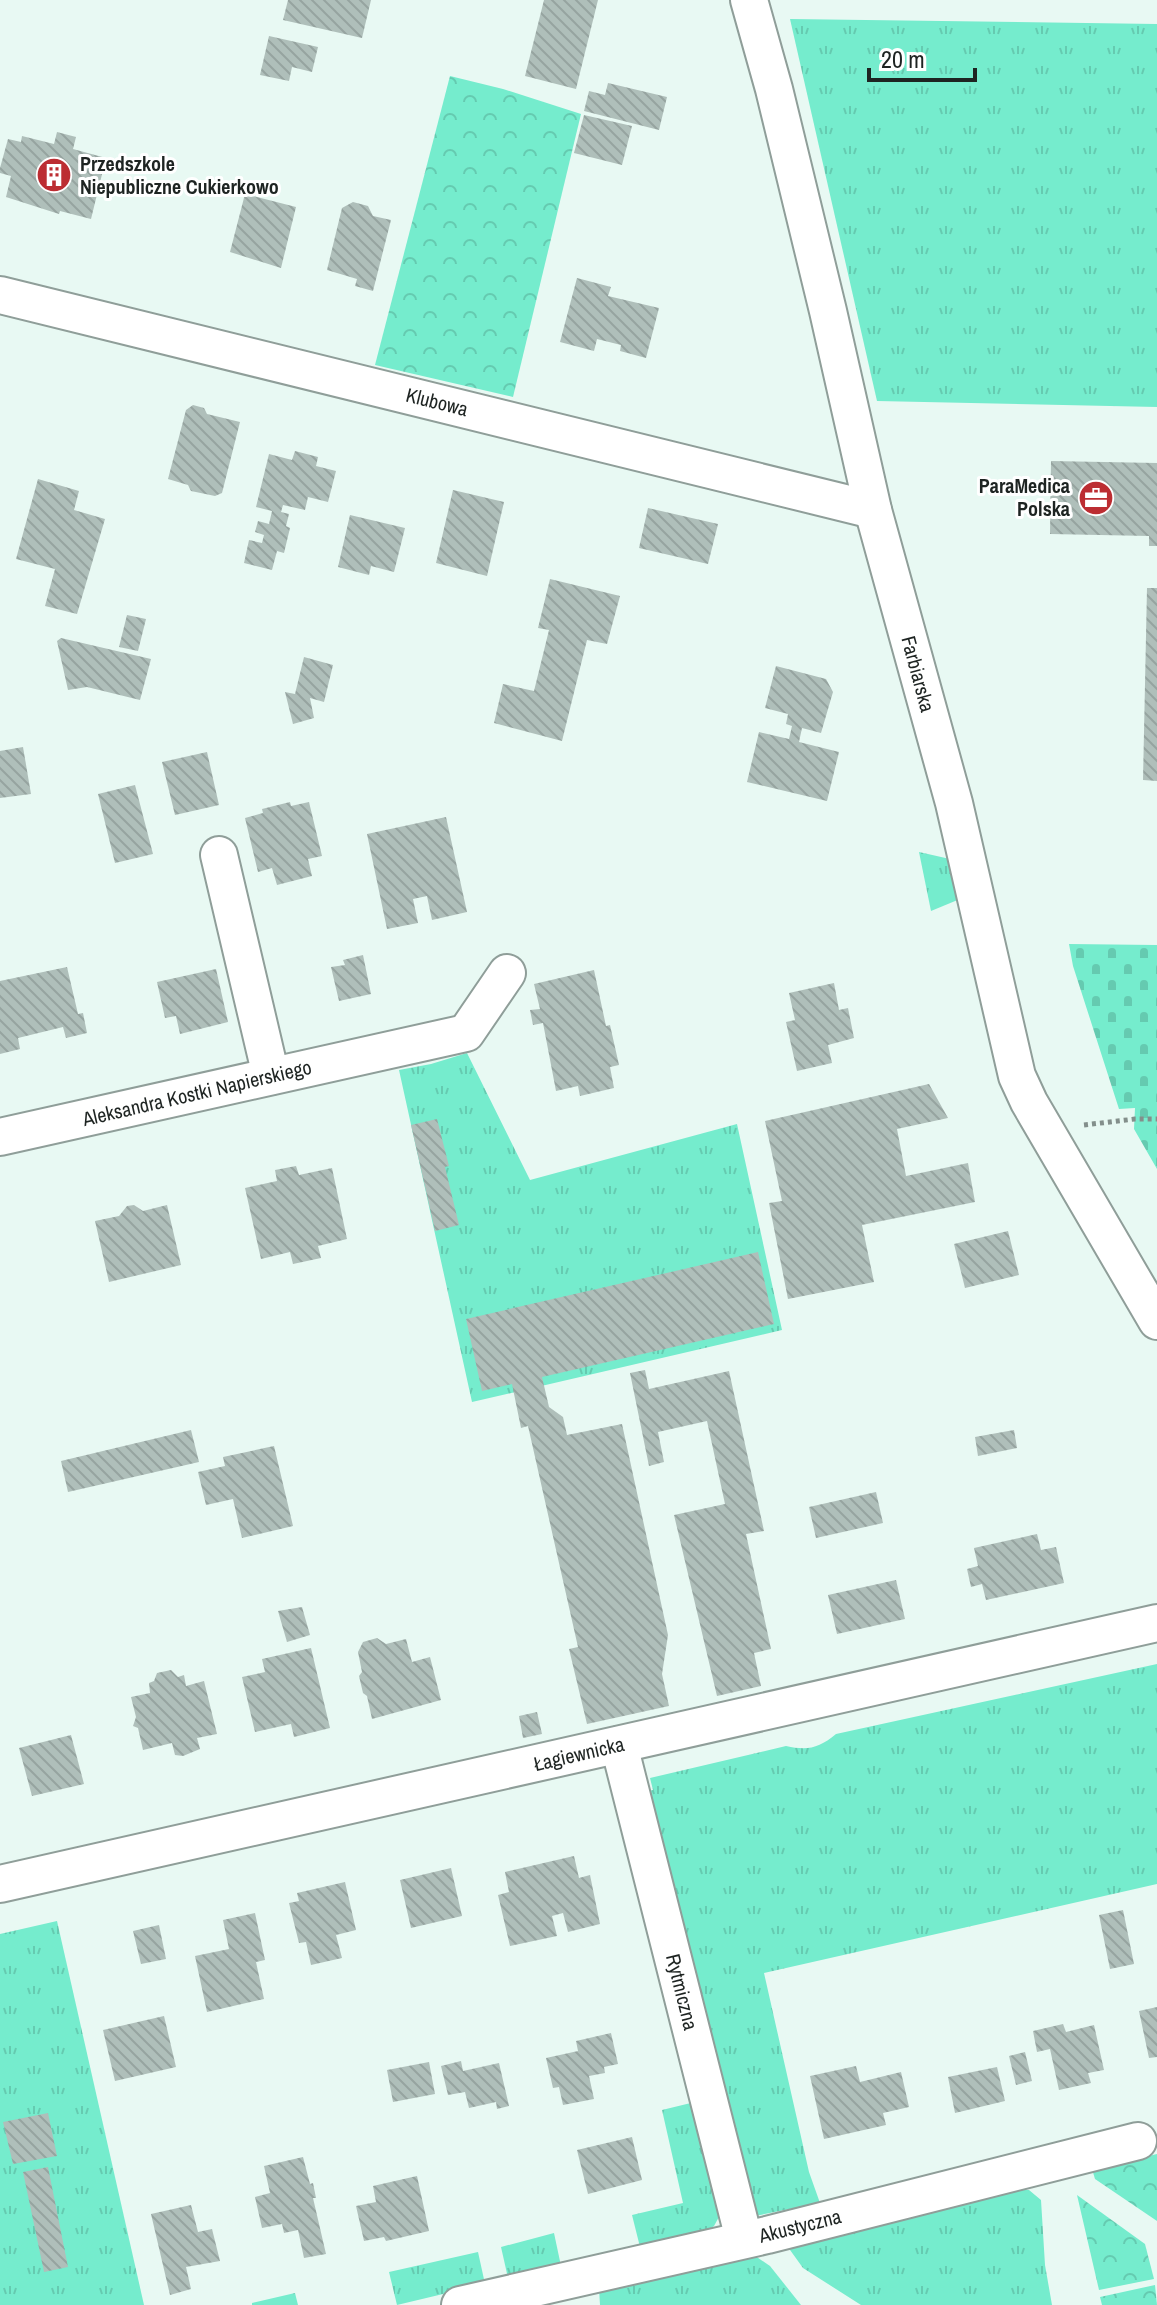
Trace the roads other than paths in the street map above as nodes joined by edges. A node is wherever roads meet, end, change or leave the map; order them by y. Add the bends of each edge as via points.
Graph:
1 (749, 0) edge
2 (0, 295) edge
3 (873, 510) junction
4 (219, 855) dead end
5 (507, 973) dead end
6 (271, 1076) junction
7 (0, 1137) edge
8 (1157, 1321) edge
9 (1157, 1623) edge
10 (619, 1745) junction
11 (0, 1884) edge
12 (1138, 2141) dead end
13 (744, 2239) junction
14 (460, 2305) edge

1 - 3 street, Farbiarska
2 - 3 street, Klubowa
3 - 8 street, Farbiarska via 954,803 1017,1076
4 - 6 street
5 - 6 street, Aleksandra Kostki Napierskiego via 466,1033
6 - 7 street, Aleksandra Kostki Napierskiego
9 - 10 street, Łagiewnicka
10 - 11 street, Łagiewnicka
10 - 13 street, Rytmiczna
12 - 13 street, Akustyczna
13 - 14 street, Akustyczna

